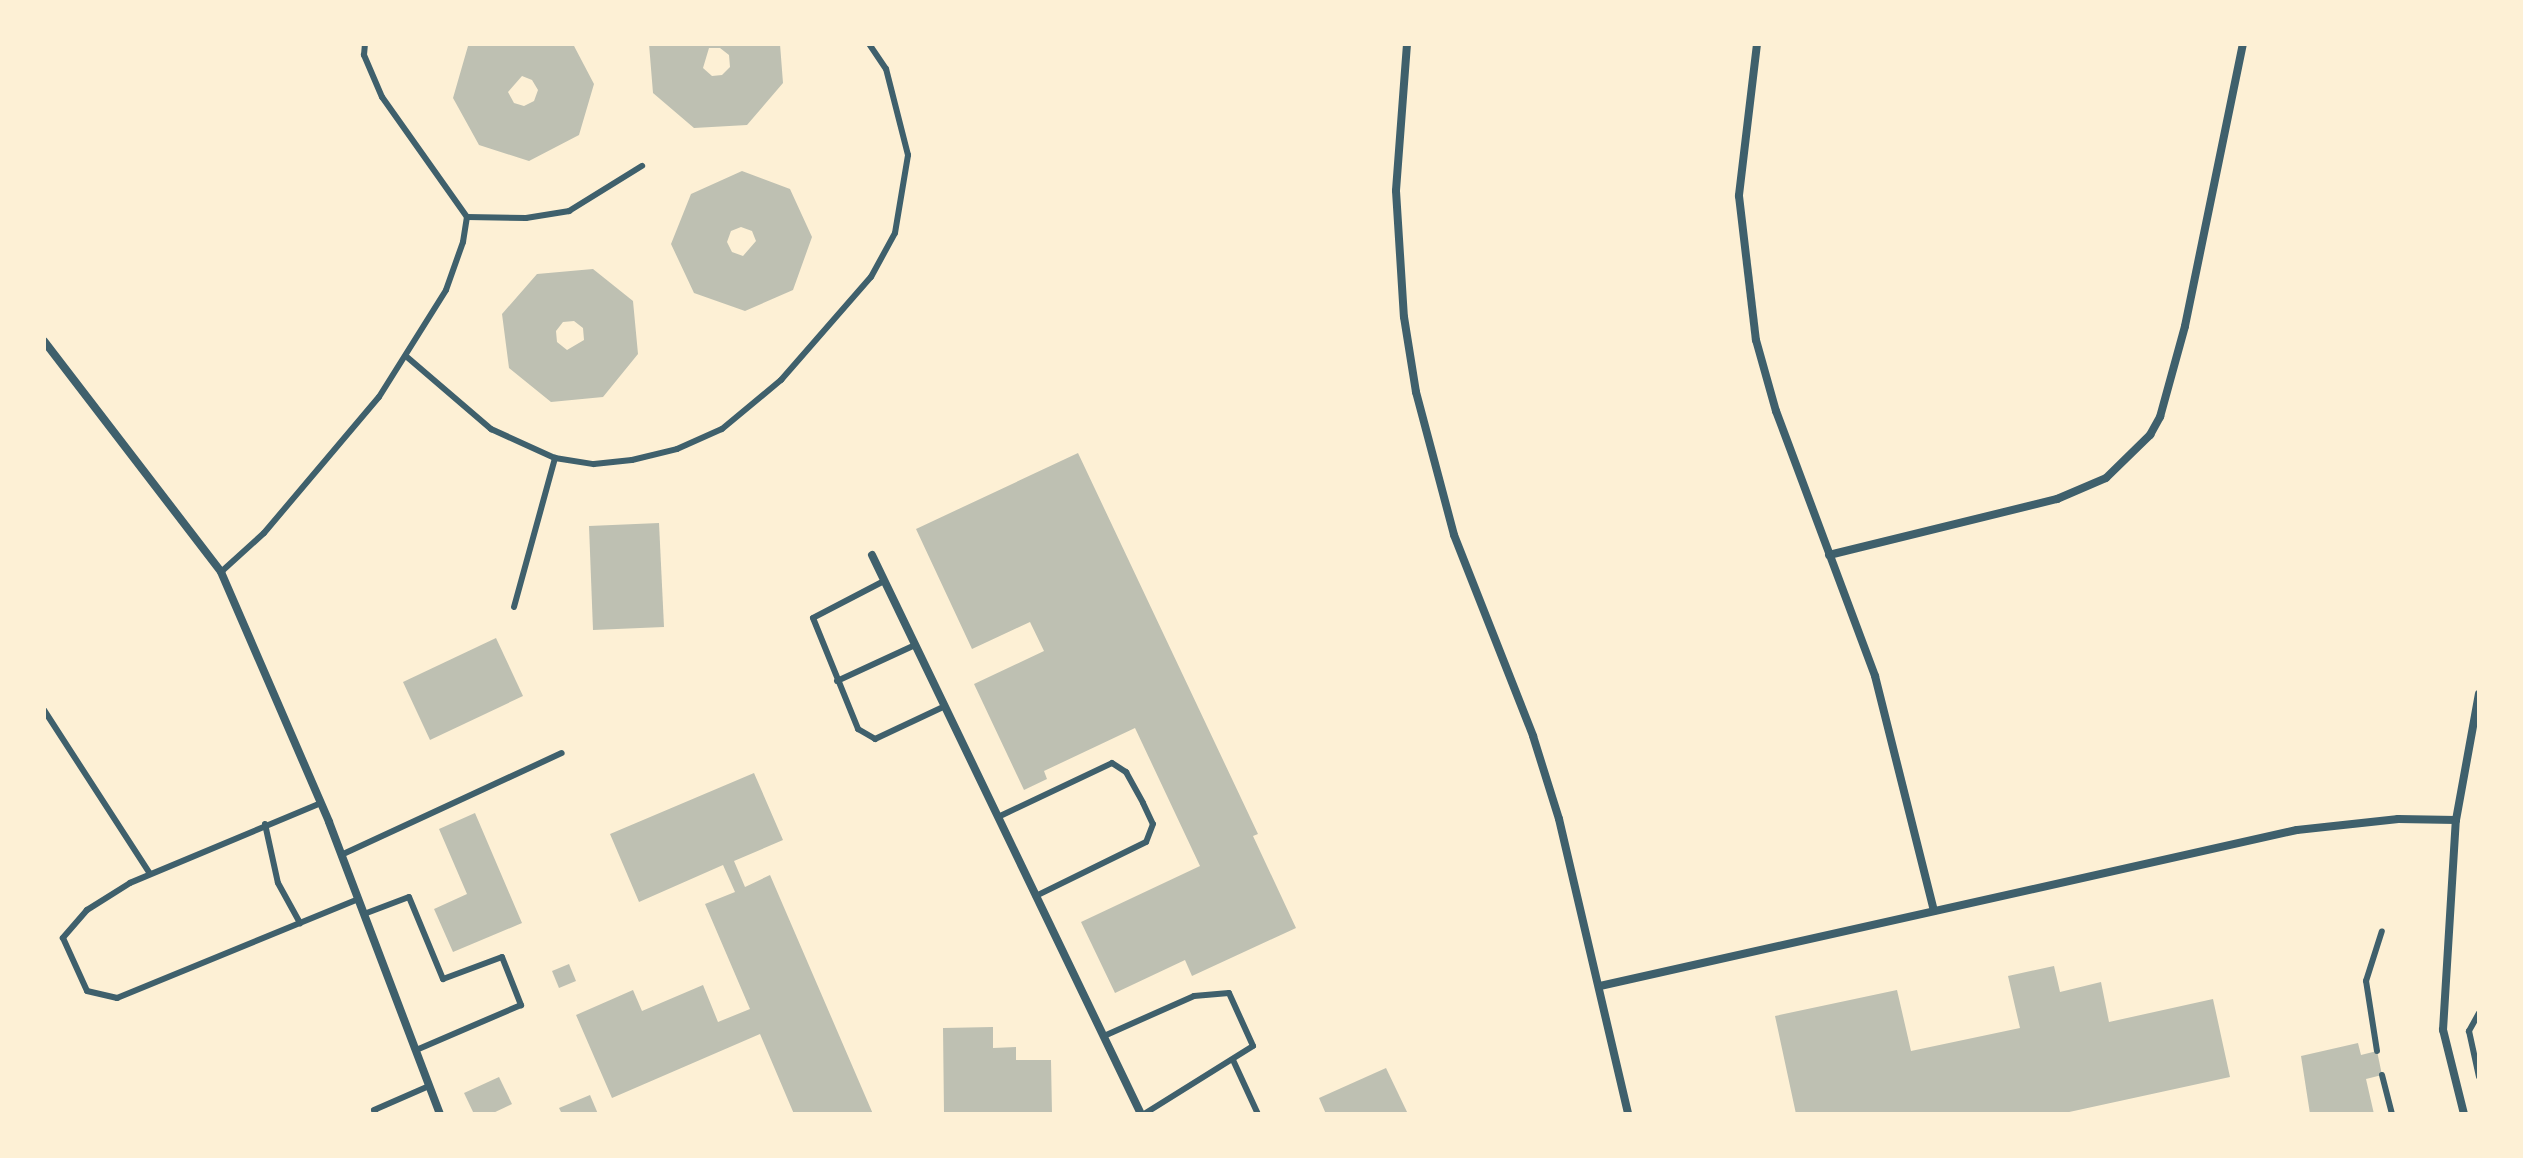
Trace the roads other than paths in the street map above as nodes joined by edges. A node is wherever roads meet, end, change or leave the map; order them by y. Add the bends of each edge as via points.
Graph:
1 (365, 44) edge
2 (869, 44) edge
3 (1407, 44) edge
4 (1757, 44) edge
5 (2243, 44) edge
6 (642, 166) dead end
7 (467, 217) junction
8 (44, 341) edge
9 (407, 357) junction
10 (555, 458) junction
11 (872, 555) dead end
12 (1829, 555) junction
13 (221, 572) junction
14 (884, 581) junction
15 (514, 607) dead end
16 (915, 645) junction
17 (837, 681) junction
18 (2479, 694) edge
19 (945, 706) junction
20 (44, 710) edge
21 (562, 753) dead end
22 (321, 803) junction
23 (998, 817) junction
24 (2456, 820) junction
25 (265, 824) junction
26 (341, 855) junction
27 (150, 874) junction
28 (1036, 896) junction
29 (358, 899) junction
30 (1934, 911) junction
31 (364, 914) junction
32 (300, 923) junction
33 (2382, 931) dead end
34 (1600, 986) junction
35 (2477, 1014) edge
36 (1104, 1036) junction
37 (416, 1050) junction
38 (2377, 1051) dead end
39 (1233, 1060) junction
40 (2382, 1075) dead end
41 (2479, 1077) edge
42 (429, 1086) junction
43 (376, 1114) edge
44 (440, 1114) edge
45 (1143, 1114) edge
46 (1258, 1114) edge
47 (1628, 1114) edge
48 (2392, 1114) edge
49 (2464, 1114) edge

1 - 7 lane via 364,55 382,97
2 - 10 lane via 886,69 908,155 895,233 871,277 781,380 722,429 677,449 632,460 594,464
3 - 34 street via 1396,191 1404,317 1416,392 1454,535 1533,736
4 - 12 street via 1740,160 1745,270 1765,376
5 - 12 street via 2185,326 2160,417 2150,435 2106,478 2057,499
6 - 7 lane via 569,211 526,218
7 - 9 lane via 446,290
8 - 13 street
9 - 10 lane via 491,429
9 - 13 lane via 264,533
10 - 15 lane
11 - 14 street
12 - 30 street via 1875,676
13 - 22 street
14 - 16 street
14 - 17 lane via 813,618
16 - 17 lane
16 - 19 street
17 - 19 lane via 865,738 875,739
18 - 24 street
19 - 23 street
20 - 27 lane
21 - 26 lane
22 - 25 lane
22 - 26 street
23 - 28 street
23 - 28 lane via 1112,763 1126,772 1143,803 1153,824 1146,842
24 - 30 street via 2398,819 2297,830
24 - 49 street via 2443,1030
25 - 27 lane
25 - 32 lane via 278,883
26 - 29 street
27 - 32 lane via 87,910 63,938 87,991 98,997 117,998
28 - 36 street
29 - 31 street
29 - 32 lane
30 - 34 street
31 - 37 street
31 - 37 lane via 409,897 443,979 502,957 521,1005
33 - 38 lane via 2366,981
34 - 47 street
35 - 41 lane via 2469,1031
36 - 39 lane via 1194,996 1229,993 1253,1046
36 - 45 street
37 - 42 street
39 - 45 lane
39 - 46 lane
40 - 48 lane
42 - 43 lane via 374,1110
42 - 44 street

